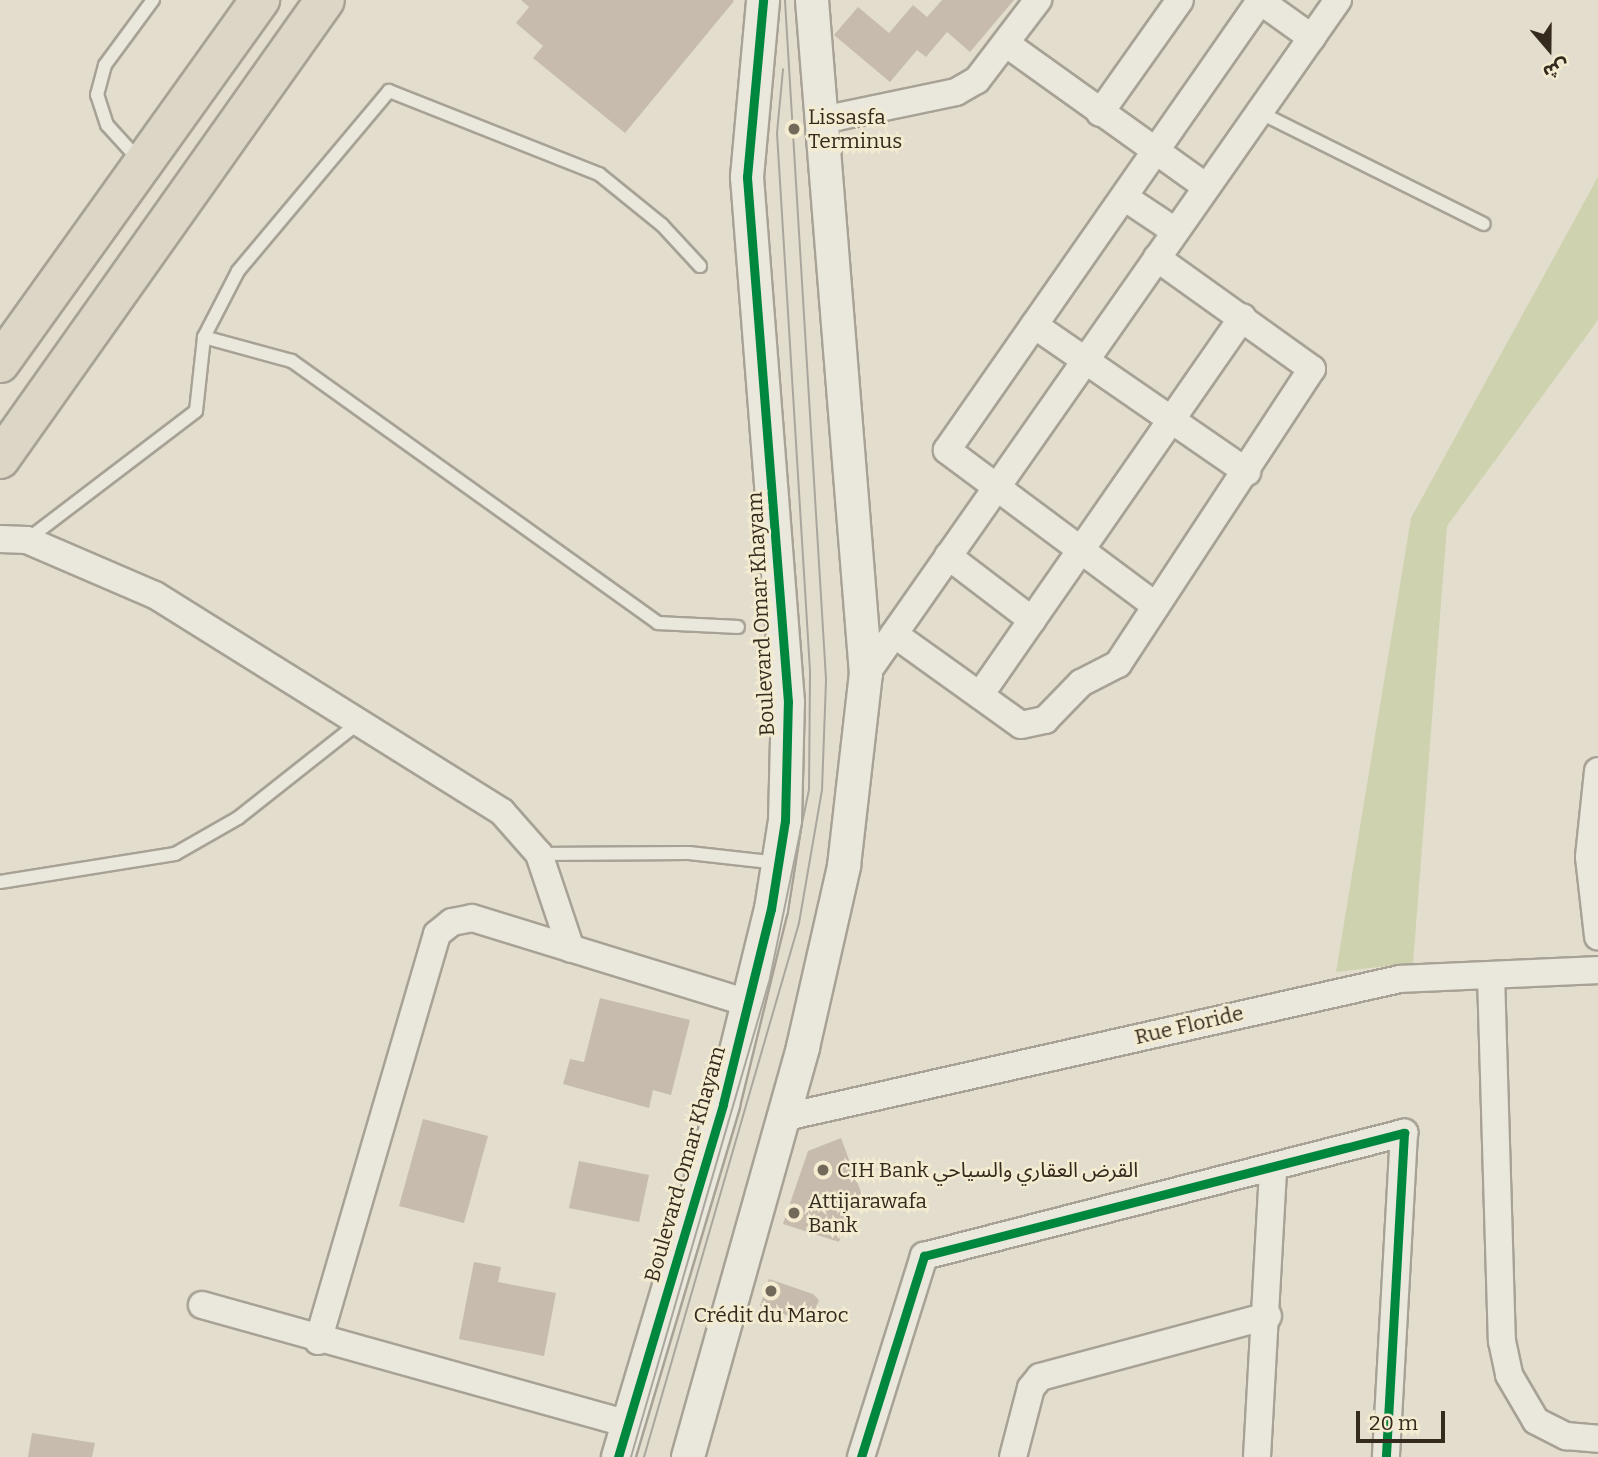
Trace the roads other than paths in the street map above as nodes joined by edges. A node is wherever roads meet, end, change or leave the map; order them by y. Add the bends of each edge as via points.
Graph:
1 (153, 0) edge
2 (260, 0) edge
3 (325, 0) edge
4 (763, 0) edge
5 (812, 0) edge
6 (1038, 0) edge
7 (1180, 0) edge
8 (1260, 0) edge
9 (1338, 0) edge
10 (1312, 37) junction
11 (1008, 45) junction
12 (1259, 112) junction
13 (1101, 113) junction
14 (827, 119) junction
15 (1156, 151) junction
16 (143, 164) junction
17 (1206, 187) junction
18 (1124, 197) junction
19 (1484, 224) dead end
20 (1175, 231) junction
21 (1157, 258) junction
22 (700, 266) dead end
23 (1244, 317) junction
24 (1034, 325) junction
25 (204, 337) junction
26 (1084, 360) junction
27 (0, 363) edge
28 (1172, 421) junction
29 (0, 459) edge
30 (1247, 472) junction
31 (995, 489) junction
32 (0, 539) edge
33 (27, 540) junction
34 (1080, 551) junction
35 (948, 556) junction
36 (1156, 606) junction
37 (1032, 620) junction
38 (738, 627) dead end
39 (894, 634) junction
40 (866, 674) junction
41 (980, 695) junction
42 (357, 723) junction
43 (1598, 771) edge
44 (539, 854) junction
45 (778, 863) junction
46 (0, 882) edge
47 (1598, 936) edge
48 (571, 949) junction
49 (1598, 970) edge
50 (1491, 975) junction
51 (748, 1003) junction
52 (786, 1117) junction
53 (1273, 1167) junction
54 (202, 1305) dead end
55 (1268, 1316) junction
56 (318, 1341) junction
57 (628, 1424) junction
58 (1598, 1439) edge
59 (618, 1457) edge
60 (688, 1457) edge
61 (861, 1457) edge
62 (1013, 1457) edge
63 (1257, 1457) edge
64 (1385, 1457) edge

1 - 16 lane via 105,65 97,95 107,125
2 - 16 highway
3 - 29 highway
4 - 45 street, Boulevard Omar Khayam via 747,177 788,702
5 - 14 street
6 - 11 street
7 - 13 street
8 - 10 street
8 - 15 street
9 - 10 street
10 - 12 street
11 - 13 street
11 - 14 street via 977,80 956,92
12 - 17 street
12 - 19 lane
13 - 15 street
14 - 40 street
15 - 17 street
15 - 18 street
16 - 27 highway
17 - 20 street
18 - 20 street
18 - 24 street
20 - 21 street
21 - 23 street
21 - 26 street
22 - 25 lane via 662,225 599,174 389,91 238,271
23 - 28 street
23 - 30 street via 1312,369
24 - 26 street
24 - 31 street via 947,450
25 - 33 lane via 196,411
25 - 38 lane via 292,362 658,623
26 - 28 street
26 - 31 street
28 - 30 street
28 - 34 street
30 - 36 street
31 - 34 street
31 - 35 street
32 - 33 street
33 - 42 street via 155,595 313,689
34 - 36 street
34 - 37 street
35 - 37 street
35 - 39 street
36 - 41 street via 1118,664 1082,683 1045,720 1021,724
37 - 41 street
39 - 40 street
39 - 41 street
40 - 52 street via 844,866
42 - 44 street via 502,812
42 - 46 lane via 238,818 175,854
43 - 47 street via 1588,857
44 - 45 lane via 689,853
44 - 48 street
45 - 51 street, Boulevard Omar Khayam
48 - 51 street
48 - 56 street via 472,918 452,922 437,934
49 - 50 street, Rue Floride
50 - 52 street, Rue Floride via 1400,979
50 - 58 street via 1502,1341 1509,1375 1536,1421 1566,1436
51 - 57 street, Boulevard Omar Khayam
52 - 60 street
53 - 55 street
53 - 61 street via 924,1256
53 - 64 street via 1404,1133
54 - 56 street
55 - 62 street via 1040,1377 1031,1388
55 - 63 street
56 - 57 street
57 - 59 street, Boulevard Omar Khayam

